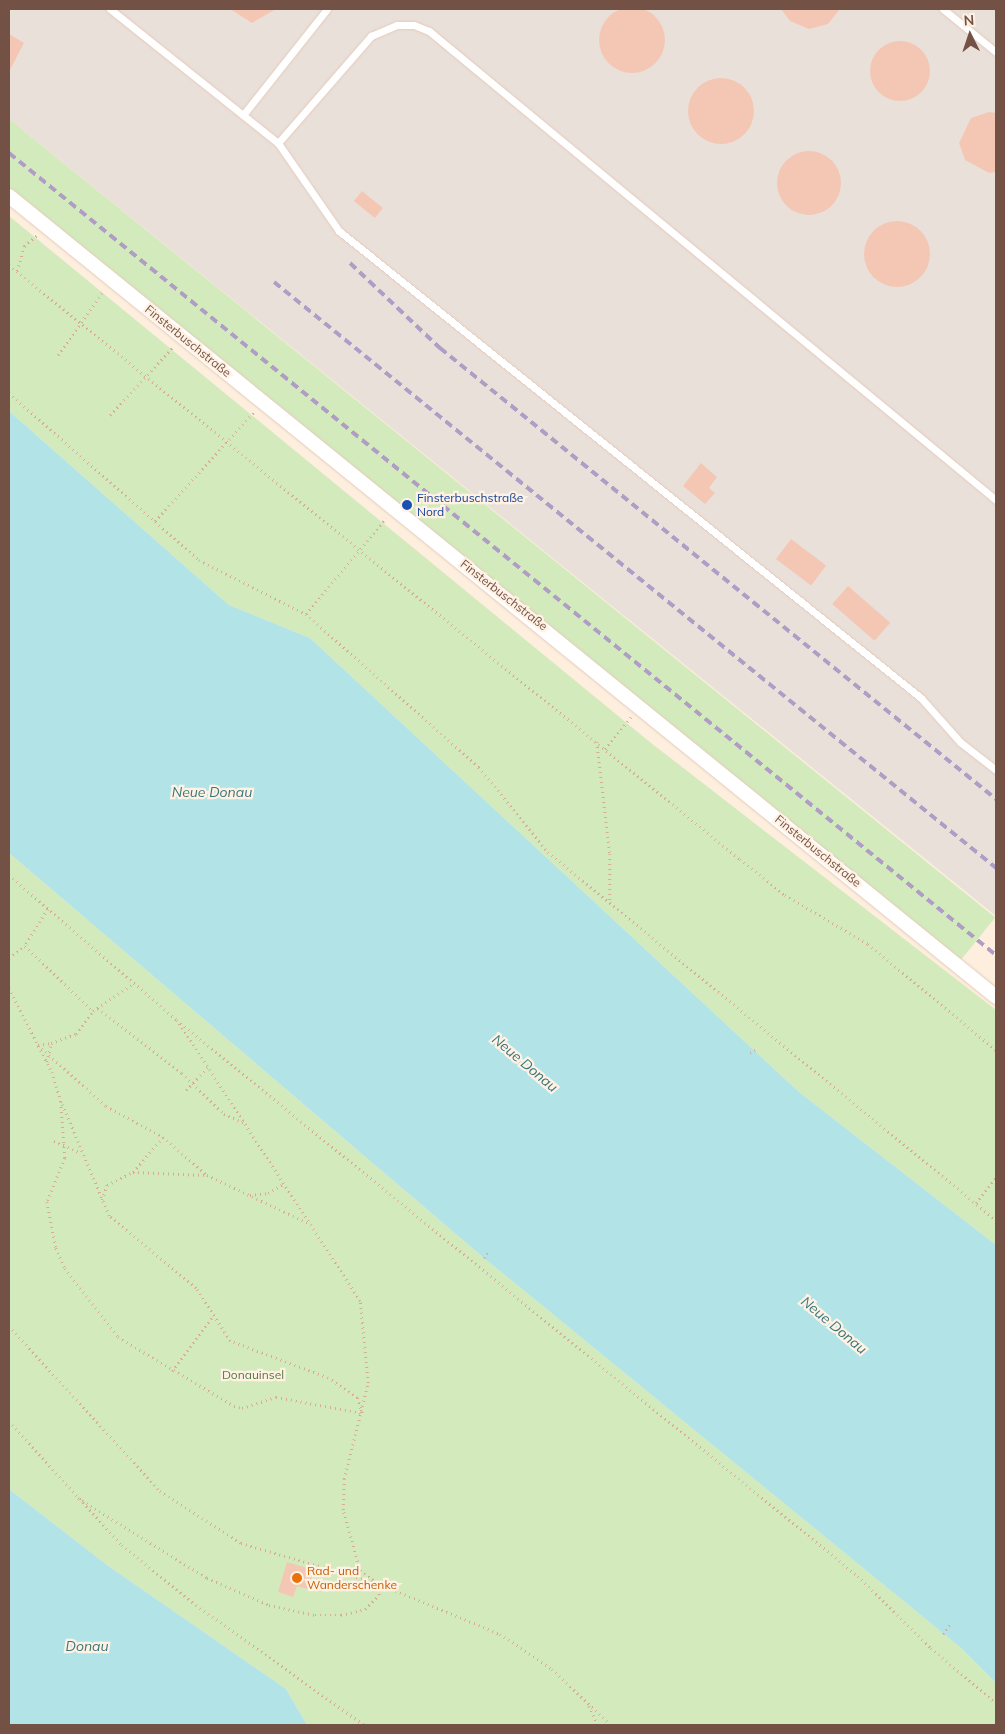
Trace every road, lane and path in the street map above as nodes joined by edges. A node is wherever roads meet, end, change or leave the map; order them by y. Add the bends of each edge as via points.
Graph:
1 (110, 9) edge
2 (327, 9) edge
3 (943, 9) edge
4 (996, 52) edge
5 (243, 115) junction
6 (278, 143) junction
7 (9, 196) edge
8 (44, 224) junction
9 (9, 265) edge
10 (17, 272) junction
11 (112, 279) junction
12 (80, 323) junction
13 (182, 336) junction
14 (58, 355) dead end
15 (148, 378) junction
16 (9, 394) edge
17 (262, 401) junction
18 (110, 415) dead end
19 (228, 444) junction
20 (996, 500) edge
21 (387, 516) dead end
22 (154, 521) junction
23 (360, 551) junction
24 (306, 614) junction
25 (632, 716) dead end
26 (596, 742) junction
27 (605, 749) junction
28 (996, 770) edge
29 (9, 875) edge
30 (610, 901) junction
31 (48, 909) junction
32 (25, 946) junction
33 (20, 951) junction
34 (29, 952) junction
35 (9, 958) edge
36 (134, 983) junction
37 (9, 988) edge
38 (996, 998) edge
39 (98, 1008) junction
40 (93, 1011) junction
41 (177, 1020) junction
42 (50, 1043) junction
43 (37, 1045) junction
44 (755, 1050) dead end
45 (996, 1050) edge
46 (48, 1053) junction
47 (750, 1053) dead end
48 (47, 1063) junction
49 (208, 1068) junction
50 (190, 1086) junction
51 (186, 1090) dead end
52 (61, 1102) junction
53 (244, 1123) junction
54 (163, 1137) junction
55 (54, 1142) dead end
56 (63, 1145) junction
57 (78, 1152) junction
58 (133, 1172) junction
59 (207, 1175) junction
60 (996, 1177) edge
61 (283, 1184) junction
62 (248, 1195) junction
63 (102, 1202) junction
64 (976, 1203) junction
65 (996, 1220) edge
66 (309, 1223) junction
67 (487, 1253) dead end
68 (484, 1258) dead end
69 (212, 1317) junction
70 (9, 1326) edge
71 (172, 1371) junction
72 (362, 1413) junction
73 (9, 1421) edge
74 (78, 1498) junction
75 (377, 1583) junction
76 (949, 1625) dead end
77 (943, 1634) dead end
78 (996, 1702) edge
79 (588, 1703) junction
80 (364, 1725) edge
81 (598, 1725) edge
82 (611, 1725) edge

1 - 5 lane
2 - 5 lane
3 - 4 lane
5 - 6 lane
6 - 20 lane via 371,36 397,25 414,24 429,31
6 - 28 lane via 339,231 921,698 960,742
7 - 8 street, Finsterbuschstraße
8 - 10 path via 24,246
8 - 11 street, Finsterbuschstraße
9 - 10 path
10 - 12 path
11 - 12 path
11 - 13 street, Finsterbuschstraße
12 - 14 path
12 - 15 path
13 - 15 path
13 - 17 street, Finsterbuschstraße
15 - 18 path
15 - 19 path
16 - 22 path
17 - 19 path
17 - 38 street, Finsterbuschstraße
19 - 22 path
19 - 23 path
21 - 23 path
22 - 24 path via 199,560
23 - 24 path
23 - 26 path
24 - 30 path via 480,767 548,852
25 - 27 path
26 - 27 path
26 - 30 path via 610,854
27 - 45 path via 785,895 868,944
29 - 31 path
30 - 64 path
31 - 32 path
31 - 36 path
32 - 33 path
32 - 34 path
33 - 34 path
33 - 35 path
34 - 40 path
36 - 39 path
36 - 41 path
37 - 43 path
39 - 40 path
39 - 50 path via 182,1074
40 - 42 path via 76,1034
41 - 49 path
41 - 78 path via 858,1576 930,1648
42 - 43 path
42 - 46 path
43 - 46 path
43 - 48 path
44 - 47 path
46 - 48 path
46 - 54 path via 106,1106
48 - 52 path
49 - 50 path
49 - 53 path
50 - 51 path
50 - 53 path via 238,1124
52 - 56 path
52 - 57 path
53 - 61 path
54 - 58 path
54 - 59 path
55 - 56 path
56 - 57 path
56 - 71 path via 65,1158 48,1202 48,1224 65,1268 118,1337
57 - 63 path
58 - 59 path
58 - 63 path via 107,1184
59 - 62 path
60 - 64 path
61 - 62 path via 268,1193
61 - 66 path
62 - 66 path via 302,1224
63 - 69 path via 109,1216 196,1288
64 - 65 path
66 - 72 path via 360,1301 368,1383
67 - 68 path
69 - 71 path
69 - 72 path via 230,1341 246,1350 328,1378 357,1398
70 - 75 path via 160,1491 241,1543
71 - 72 path via 195,1379 242,1408 276,1397
72 - 75 path via 344,1479 343,1510 360,1570
73 - 74 path
74 - 75 path via 207,1578 269,1605 315,1615 341,1614 365,1609 379,1595
74 - 80 path via 122,1545 196,1605
75 - 79 path via 500,1634 530,1652
76 - 77 path
79 - 81 path
79 - 82 path

